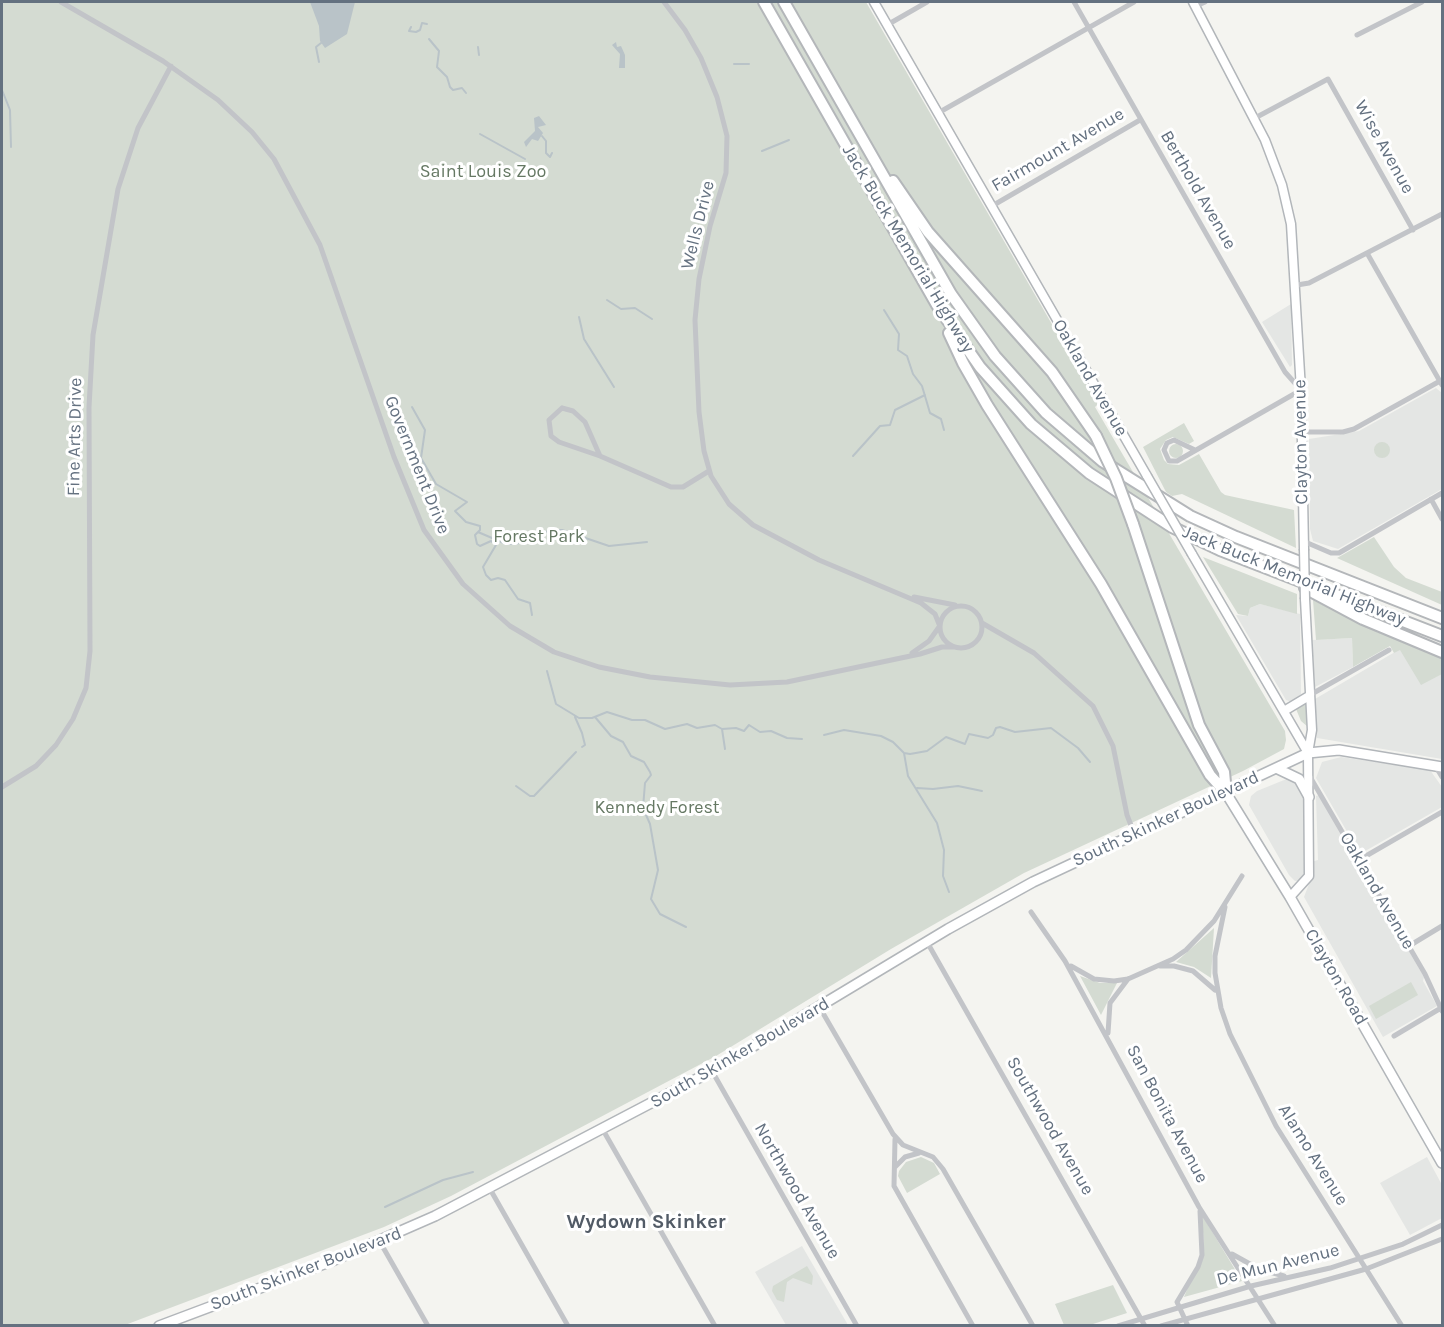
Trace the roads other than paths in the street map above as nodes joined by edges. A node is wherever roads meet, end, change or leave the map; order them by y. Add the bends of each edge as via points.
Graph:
1 (62, 2) edge
2 (664, 2) edge
3 (764, 2) edge
4 (784, 2) edge
5 (874, 2) edge
6 (927, 2) edge
7 (1074, 2) edge
8 (1134, 2) edge
9 (1205, 2) edge
10 (1422, 2) edge
11 (1195, 4) edge
12 (887, 25) junction
13 (1088, 28) junction
14 (1357, 35) dead end
15 (171, 66) junction
16 (938, 113) junction
17 (1255, 118) junction
18 (1140, 120) junction
19 (862, 140) junction
20 (992, 206) junction
21 (1443, 214) edge
22 (1413, 230) junction
23 (1367, 253) junction
24 (1297, 285) junction
25 (937, 305) junction
26 (1441, 383) edge
27 (1301, 390) junction
28 (1302, 432) junction
29 (1195, 450) junction
30 (600, 456) junction
31 (709, 471) junction
32 (1443, 493) edge
33 (1431, 499) junction
34 (1443, 519) edge
35 (1304, 545) junction
36 (1279, 572) junction
37 (906, 596) junction
38 (957, 605) junction
39 (1424, 611) junction
40 (1443, 613) edge
41 (1443, 618) edge
42 (982, 623) junction
43 (939, 626) junction
44 (1443, 636) edge
45 (954, 647) junction
46 (1389, 650) dead end
47 (1443, 652) edge
48 (907, 655) junction
49 (1309, 696) junction
50 (1284, 711) junction
51 (1308, 753) junction
52 (1439, 767) edge
53 (1276, 768) junction
54 (1308, 774) junction
55 (1443, 777) edge
56 (2, 787) edge
57 (1227, 793) junction
58 (1309, 797) junction
59 (1443, 812) edge
60 (1134, 833) junction
61 (1359, 860) junction
62 (1242, 876) dead end
63 (1290, 897) junction
64 (1225, 907) junction
65 (1031, 912) dead end
66 (1443, 926) edge
67 (927, 942) junction
68 (1409, 946) junction
69 (1065, 961) junction
70 (1159, 966) junction
71 (1128, 978) junction
72 (1217, 992) junction
73 (820, 1008) junction
74 (1442, 1009) edge
75 (1108, 1035) junction
76 (1394, 1036) dead end
77 (712, 1071) junction
78 (603, 1130) junction
79 (893, 1134) junction
80 (921, 1153) junction
81 (1443, 1163) edge
82 (894, 1169) junction
83 (490, 1189) junction
84 (1199, 1208) junction
85 (1443, 1225) edge
86 (1443, 1239) edge
87 (380, 1242) junction
88 (1228, 1251) junction
89 (1360, 1259) junction
90 (1366, 1269) junction
91 (1288, 1277) junction
92 (1251, 1286) junction
93 (1260, 1300) junction
94 (1178, 1306) junction
95 (1142, 1318) junction
96 (1185, 1319) junction
97 (159, 1326) edge
98 (428, 1326) edge
99 (568, 1326) edge
100 (715, 1326) edge
101 (857, 1326) edge
102 (973, 1326) edge
103 (1033, 1326) edge
104 (1118, 1326) edge
105 (1145, 1326) edge
106 (1161, 1326) edge
107 (1188, 1326) edge
108 (1275, 1326) edge
109 (1402, 1326) edge

1 - 15 street, Government Drive
2 - 31 street, Wells Drive via 701,58 727,136 726,173 710,226 695,320 699,412
3 - 25 highway, Jack Buck Memorial Highway
4 - 19 highway, Jack Buck Memorial Highway
5 - 12 street, Oakland Avenue
6 - 12 street
7 - 13 street, Berthold Avenue
8 - 13 street
9 - 11 street
10 - 14 street
11 - 17 street, Clayton Avenue
12 - 16 street, Oakland Avenue
13 - 16 street
13 - 18 street, Berthold Avenue
15 - 48 street, Government Drive via 236,116 274,159 320,245 400,474 424,530 453,573 496,616 569,657 616,671 675,680 730,685 787,682
15 - 56 street, Fine Arts Drive via 138,128 121,179 95,326 89,399 90,651 86,688 56,745 36,766
16 - 20 street, Oakland Avenue
17 - 22 street, Wise Avenue via 1328,79
17 - 24 street, Clayton Avenue via 1274,161 1287,207
18 - 20 street, Fairmount Avenue
18 - 27 street, Berthold Avenue via 1285,372
19 - 39 highway, Jack Buck Memorial Highway via 979,336 1028,395 1084,447 1140,487 1205,523
19 - 57 highway, bridge via 928,232 1052,372 1096,436 1133,524 1199,725 1224,772
20 - 50 street, Oakland Avenue, bridge
21 - 22 street
22 - 23 street
23 - 24 street via 1309,283
23 - 26 street
24 - 27 street, Clayton Avenue
25 - 36 highway, Jack Buck Memorial Highway via 996,387 1031,424 1089,473 1172,527
25 - 57 highway via 982,398 1101,584 1210,775
26 - 28 street via 1354,429
27 - 28 street, Clayton Avenue
27 - 29 street
28 - 35 street, Clayton Avenue
29 - 29 street via 1174,440 1164,450 1166,458 1173,462
30 - 30 street via 555,439 549,424 554,412 566,408 580,417
30 - 31 street via 671,487 683,487
31 - 37 street, Wells Drive via 729,504 753,525 819,560
32 - 33 street
33 - 34 street
33 - 35 street via 1339,552
35 - 49 street, Clayton Avenue, bridge
36 - 44 highway, Jack Buck Memorial Highway
36 - 47 highway via 1363,619
37 - 38 street, Wells Drive
37 - 43 street, Wells Drive via 932,611
38 - 42 street via 976,611
38 - 43 street via 943,614
39 - 40 highway
39 - 41 highway, Jack Buck Memorial Highway
42 - 45 street via 975,643 965,648
42 - 60 street via 1034,652 1093,706 1113,746
43 - 45 street via 946,642
43 - 48 street, Government Drive via 924,646
45 - 48 street, Government Drive
46 - 49 street
49 - 50 street
49 - 51 street, Clayton Avenue via 1312,730
50 - 51 street, Oakland Avenue
51 - 52 main road, South Skinker Boulevard via 1340,750
51 - 53 main road, South Skinker Boulevard
51 - 54 street, Clayton Avenue
52 - 55 street
53 - 57 main road, South Skinker Boulevard
53 - 58 main road via 1299,779
54 - 58 street, Clayton Avenue
54 - 61 street, Oakland Avenue
57 - 60 main road, South Skinker Boulevard
57 - 63 main road, Clayton Road
58 - 63 street, Clayton Avenue via 1309,876
59 - 61 street
60 - 67 main road, South Skinker Boulevard via 1033,882
61 - 68 street, Oakland Avenue
62 - 64 street
63 - 81 main road, Clayton Road
64 - 70 street via 1186,950
64 - 72 street, Alamo Avenue via 1215,956
65 - 69 street, San Bonita Avenue
66 - 68 street
67 - 73 main road, South Skinker Boulevard
67 - 95 street, Southwood Avenue
68 - 74 street, Oakland Avenue
69 - 71 street via 1094,979
69 - 75 street, San Bonita Avenue
70 - 71 street
70 - 72 street, Alamo Avenue via 1196,972
71 - 75 street, San Bonita Avenue via 1110,1003
72 - 89 street, Alamo Avenue via 1230,1034 1264,1105
73 - 77 main road, South Skinker Boulevard
73 - 79 street
74 - 76 street
75 - 84 street, San Bonita Avenue
77 - 78 main road, South Skinker Boulevard
77 - 101 street, Northwood Avenue
78 - 83 main road, South Skinker Boulevard
78 - 100 street
79 - 80 street via 903,1145
79 - 82 street
80 - 82 street via 905,1157
80 - 103 street via 933,1157 943,1169
82 - 102 street via 894,1186
83 - 87 main road, South Skinker Boulevard
83 - 99 street
84 - 88 street, San Bonita Avenue
84 - 94 street, San Bonita Avenue via 1202,1255 1179,1296
85 - 89 street, De Mun Avenue
86 - 90 street, De Mun Avenue
87 - 97 main road, South Skinker Boulevard
87 - 98 street
88 - 91 street, San Bonita Avenue via 1259,1269
88 - 92 street, San Bonita Avenue
89 - 90 street, Alamo Avenue
89 - 91 street, De Mun Avenue
90 - 93 street, De Mun Avenue
90 - 109 street, Alamo Avenue
91 - 92 street, De Mun Avenue
92 - 93 street, San Bonita Avenue
92 - 94 street, De Mun Avenue
93 - 96 street, De Mun Avenue
93 - 108 street, San Bonita Avenue
94 - 95 street, De Mun Avenue
94 - 96 street
95 - 104 street, De Mun Avenue
95 - 105 street, Southwood Avenue
96 - 106 street, De Mun Avenue
96 - 107 street

